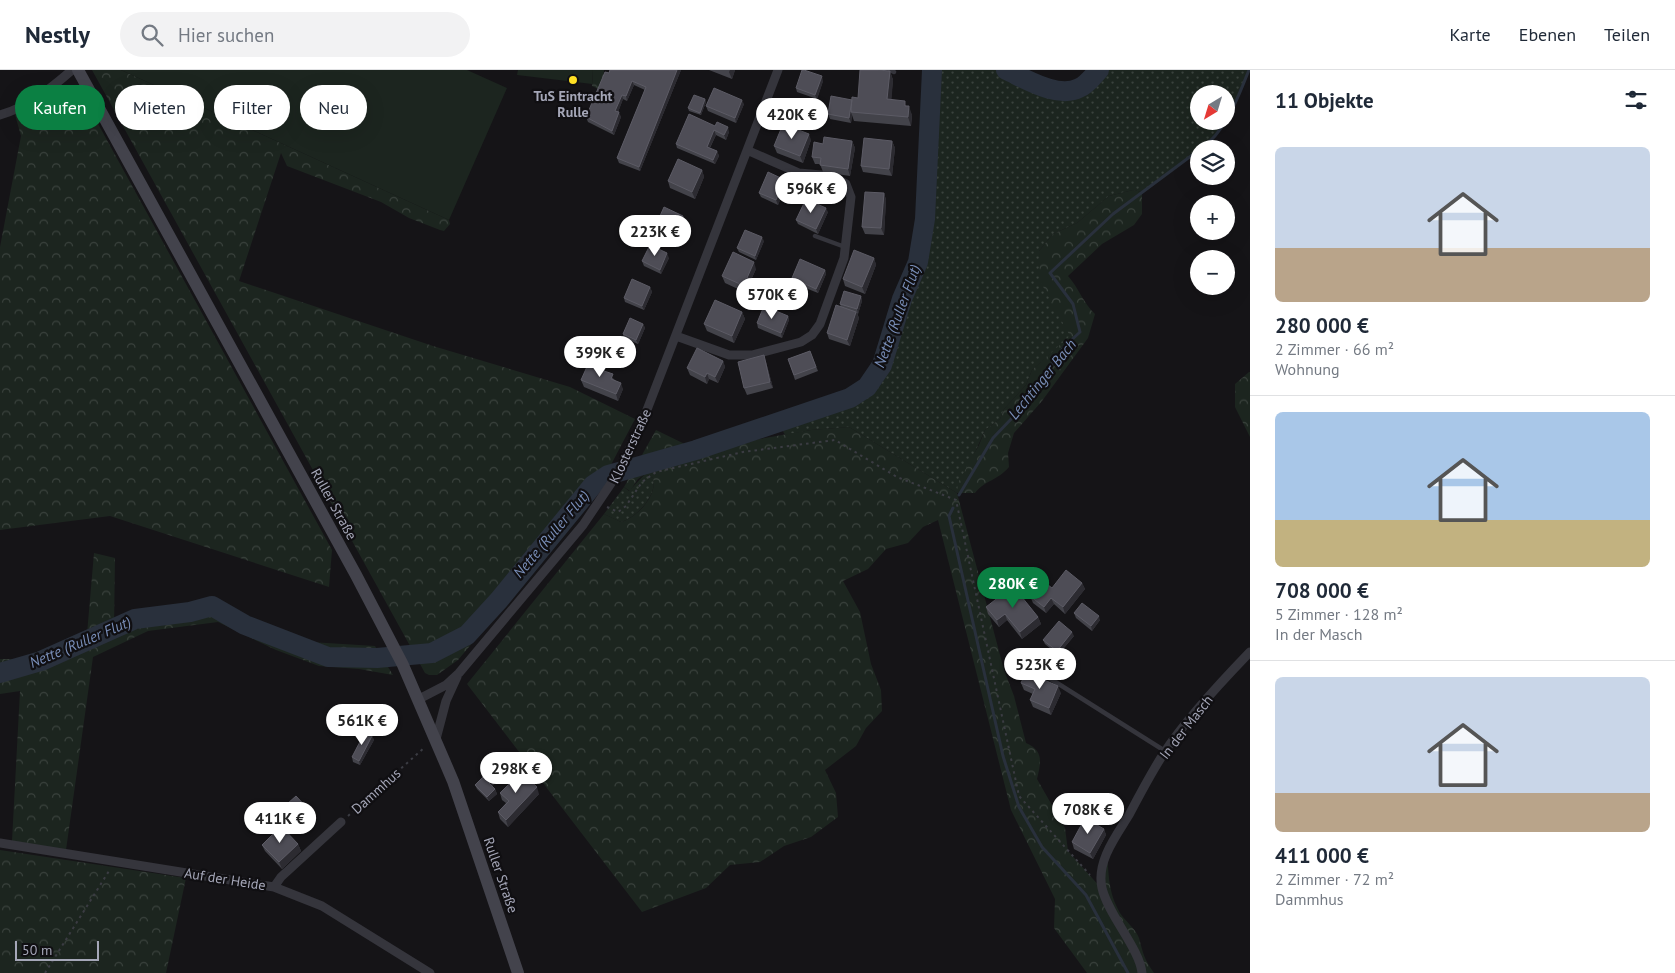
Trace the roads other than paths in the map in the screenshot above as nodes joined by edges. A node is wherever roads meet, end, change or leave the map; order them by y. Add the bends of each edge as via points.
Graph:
1 (72, 70) edge
2 (78, 70) edge
3 (778, 70) edge
4 (0, 115) edge
5 (749, 151) junction
6 (815, 236) edge
7 (846, 248) junction
8 (676, 336) junction
9 (1250, 652) edge
10 (460, 673) junction
11 (1046, 676) dead end
12 (419, 699) junction
13 (436, 739) junction
14 (1165, 751) junction
15 (341, 822) road end
16 (0, 843) edge
17 (274, 887) junction
18 (430, 973) edge
19 (518, 973) edge
20 (1142, 973) edge

1 - 4 street via 33,101
2 - 12 main road, Ruller Straße via 390,640
3 - 5 street, Klosterstraße
5 - 7 street via 800,173 832,176 846,184 851,197
5 - 8 street, Klosterstraße
6 - 7 lane
7 - 8 street via 820,324 801,342 752,355 729,355
8 - 10 street, Klosterstraße via 627,456 608,491
9 - 14 street, In der Masch
10 - 12 street, Klosterstraße via 446,685
10 - 13 street, Klosterstraße via 446,701
11 - 14 lane
12 - 13 main road, Ruller Straße
13 - 19 main road, Ruller Straße
14 - 20 street, In der Masch via 1107,853 1101,872 1102,888 1142,966
15 - 17 street, Dammhus
16 - 17 street, Auf der Heide
17 - 18 street, Auf der Heide via 322,906

